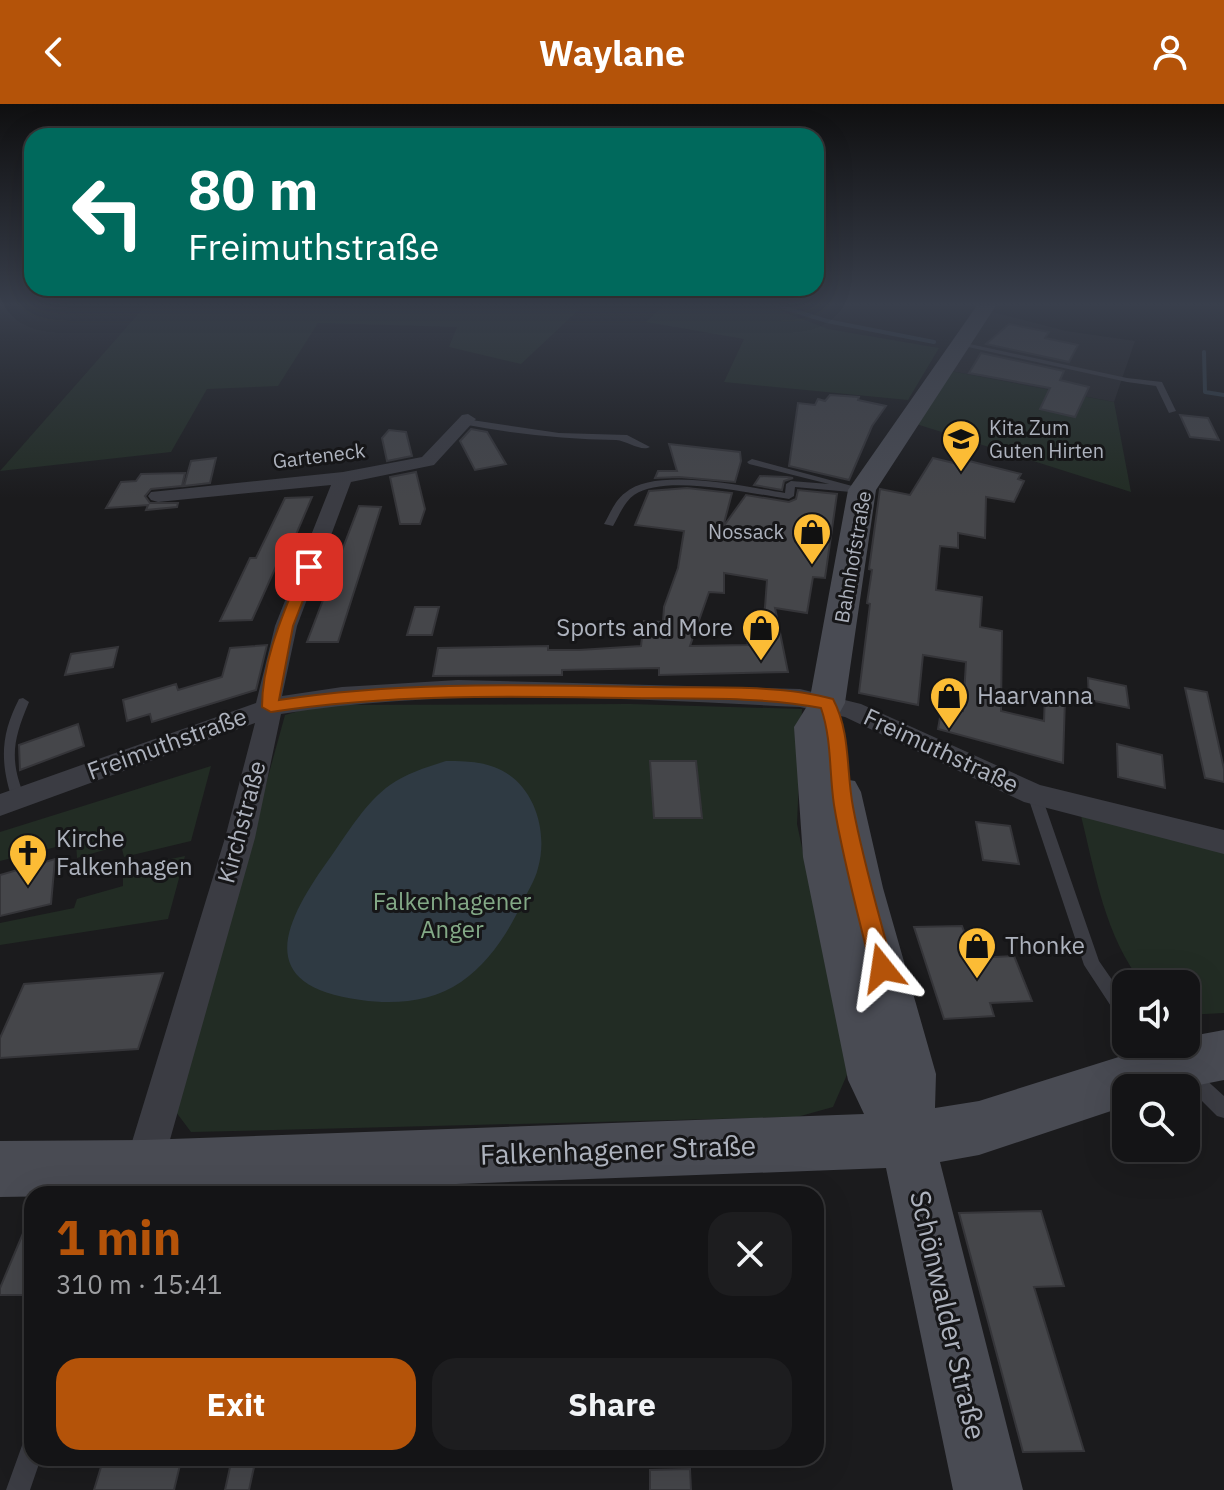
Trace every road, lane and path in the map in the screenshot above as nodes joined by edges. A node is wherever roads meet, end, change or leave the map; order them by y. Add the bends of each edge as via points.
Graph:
1 (942, 369) edge
2 (1076, 369) edge
3 (1172, 411) dead end
4 (466, 420) joint
5 (646, 447) dead end
6 (752, 462) dead end
7 (343, 478) junction
8 (862, 490) junction
9 (158, 496) dead end
10 (609, 524) dead end
11 (23, 702) dead end
12 (827, 703) junction
13 (271, 707) junction
14 (1034, 794) junction
15 (9, 802) edge
16 (1224, 842) edge
17 (1112, 994) edge
18 (1189, 1058) edge
19 (1224, 1109) edge
20 (907, 1140) junction
21 (0, 1169) edge
22 (128, 1176) edge
23 (26, 1466) edge
24 (18, 1490) edge
25 (988, 1490) edge

1 - 8 street, Bahnhofstraße
2 - 3 lane via 1159,384
4 - 5 lane via 559,436 627,438
4 - 7 street, Garteneck via 428,461
6 - 8 lane
7 - 9 street, Garteneck
7 - 13 street, Kirchstraße via 286,626
8 - 10 lane via 791,484 789,496 668,482 628,494
8 - 12 street, Bahnhofstraße
11 - 15 lane via 3,754
12 - 13 street, Freimuthstraße via 687,693 458,689 342,696
12 - 14 street, Freimuthstraße
12 - 20 street, Bahnhofstraße via 813,727 824,857 874,1080
13 - 15 street, Freimuthstraße
13 - 22 street, Kirchstraße via 240,838
14 - 16 street, Freimuthstraße
14 - 17 lane via 1092,965
18 - 19 lane
18 - 20 street, Falkenhagener Straße via 979,1128
20 - 22 street, Falkenhagener Straße
20 - 25 street, Schönwalder Straße
21 - 22 street, Falkenhagener Straße
23 - 24 lane

